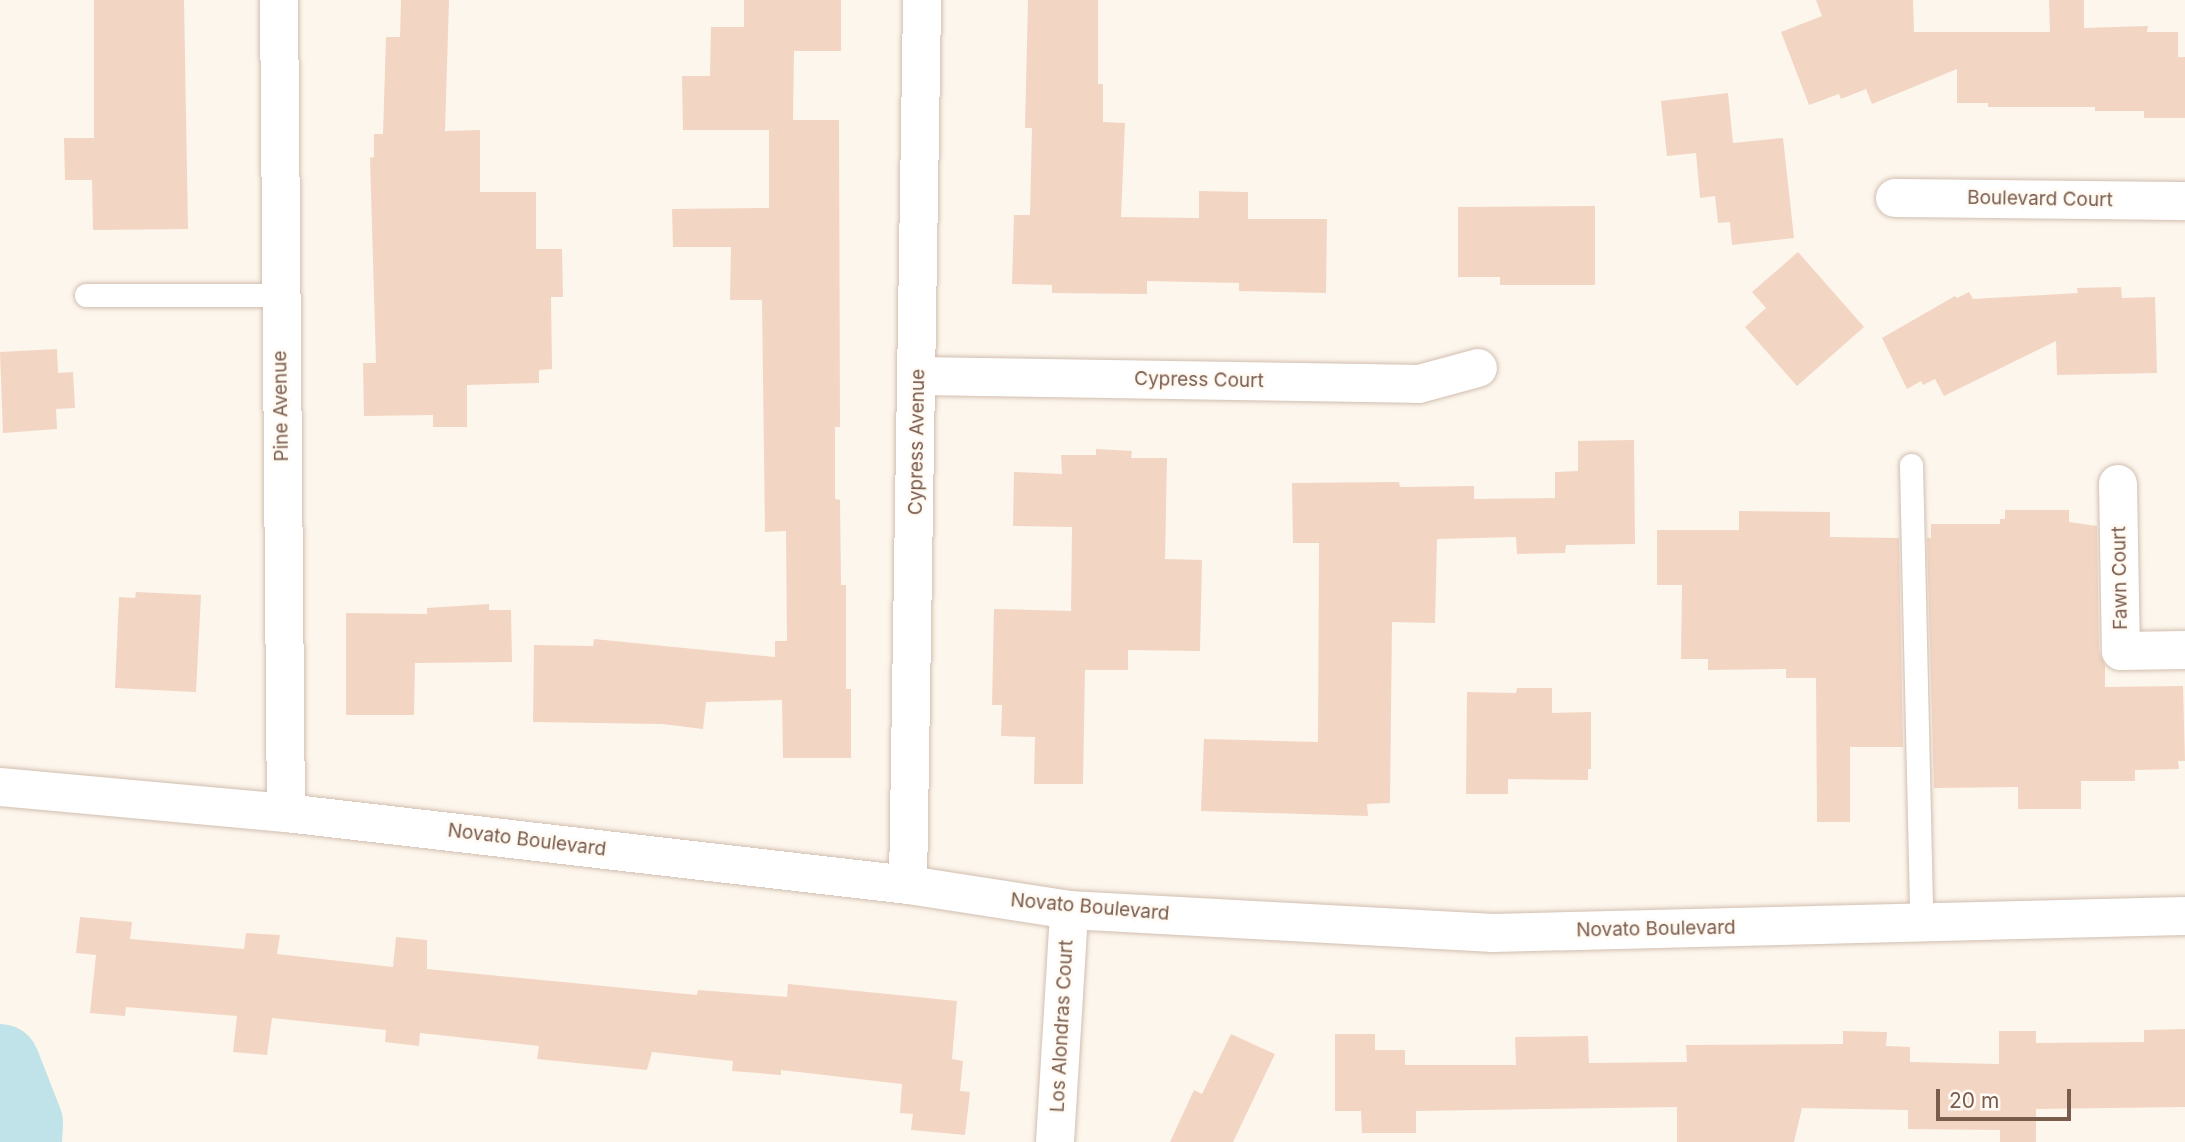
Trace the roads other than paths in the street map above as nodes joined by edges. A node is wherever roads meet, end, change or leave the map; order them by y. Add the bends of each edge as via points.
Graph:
1 (279, 0) edge
2 (922, 0) edge
3 (1895, 198) dead end
4 (2185, 201) edge
5 (86, 295) dead end
6 (279, 295) junction
7 (1478, 368) dead end
8 (918, 376) junction
9 (1911, 466) dead end
10 (2118, 484) dead end
11 (2185, 650) edge
12 (0, 787) edge
13 (286, 813) junction
14 (908, 885) junction
15 (1069, 910) junction
16 (2185, 916) edge
17 (1921, 922) junction
18 (1055, 1142) edge

1 - 6 street, Pine Avenue
2 - 8 street, Cypress Avenue
3 - 4 street, Boulevard Court
5 - 6 lane
6 - 13 street, Pine Avenue
7 - 8 street, Cypress Court via 1419,384
8 - 14 street, Cypress Avenue
9 - 17 lane
10 - 11 street, Fawn Court via 2121,651
12 - 13 street, Novato Boulevard
13 - 14 street, Novato Boulevard
14 - 15 street, Novato Boulevard
15 - 17 street, Novato Boulevard via 1493,933
15 - 18 street, Los Alondras Court
16 - 17 street, Novato Boulevard

